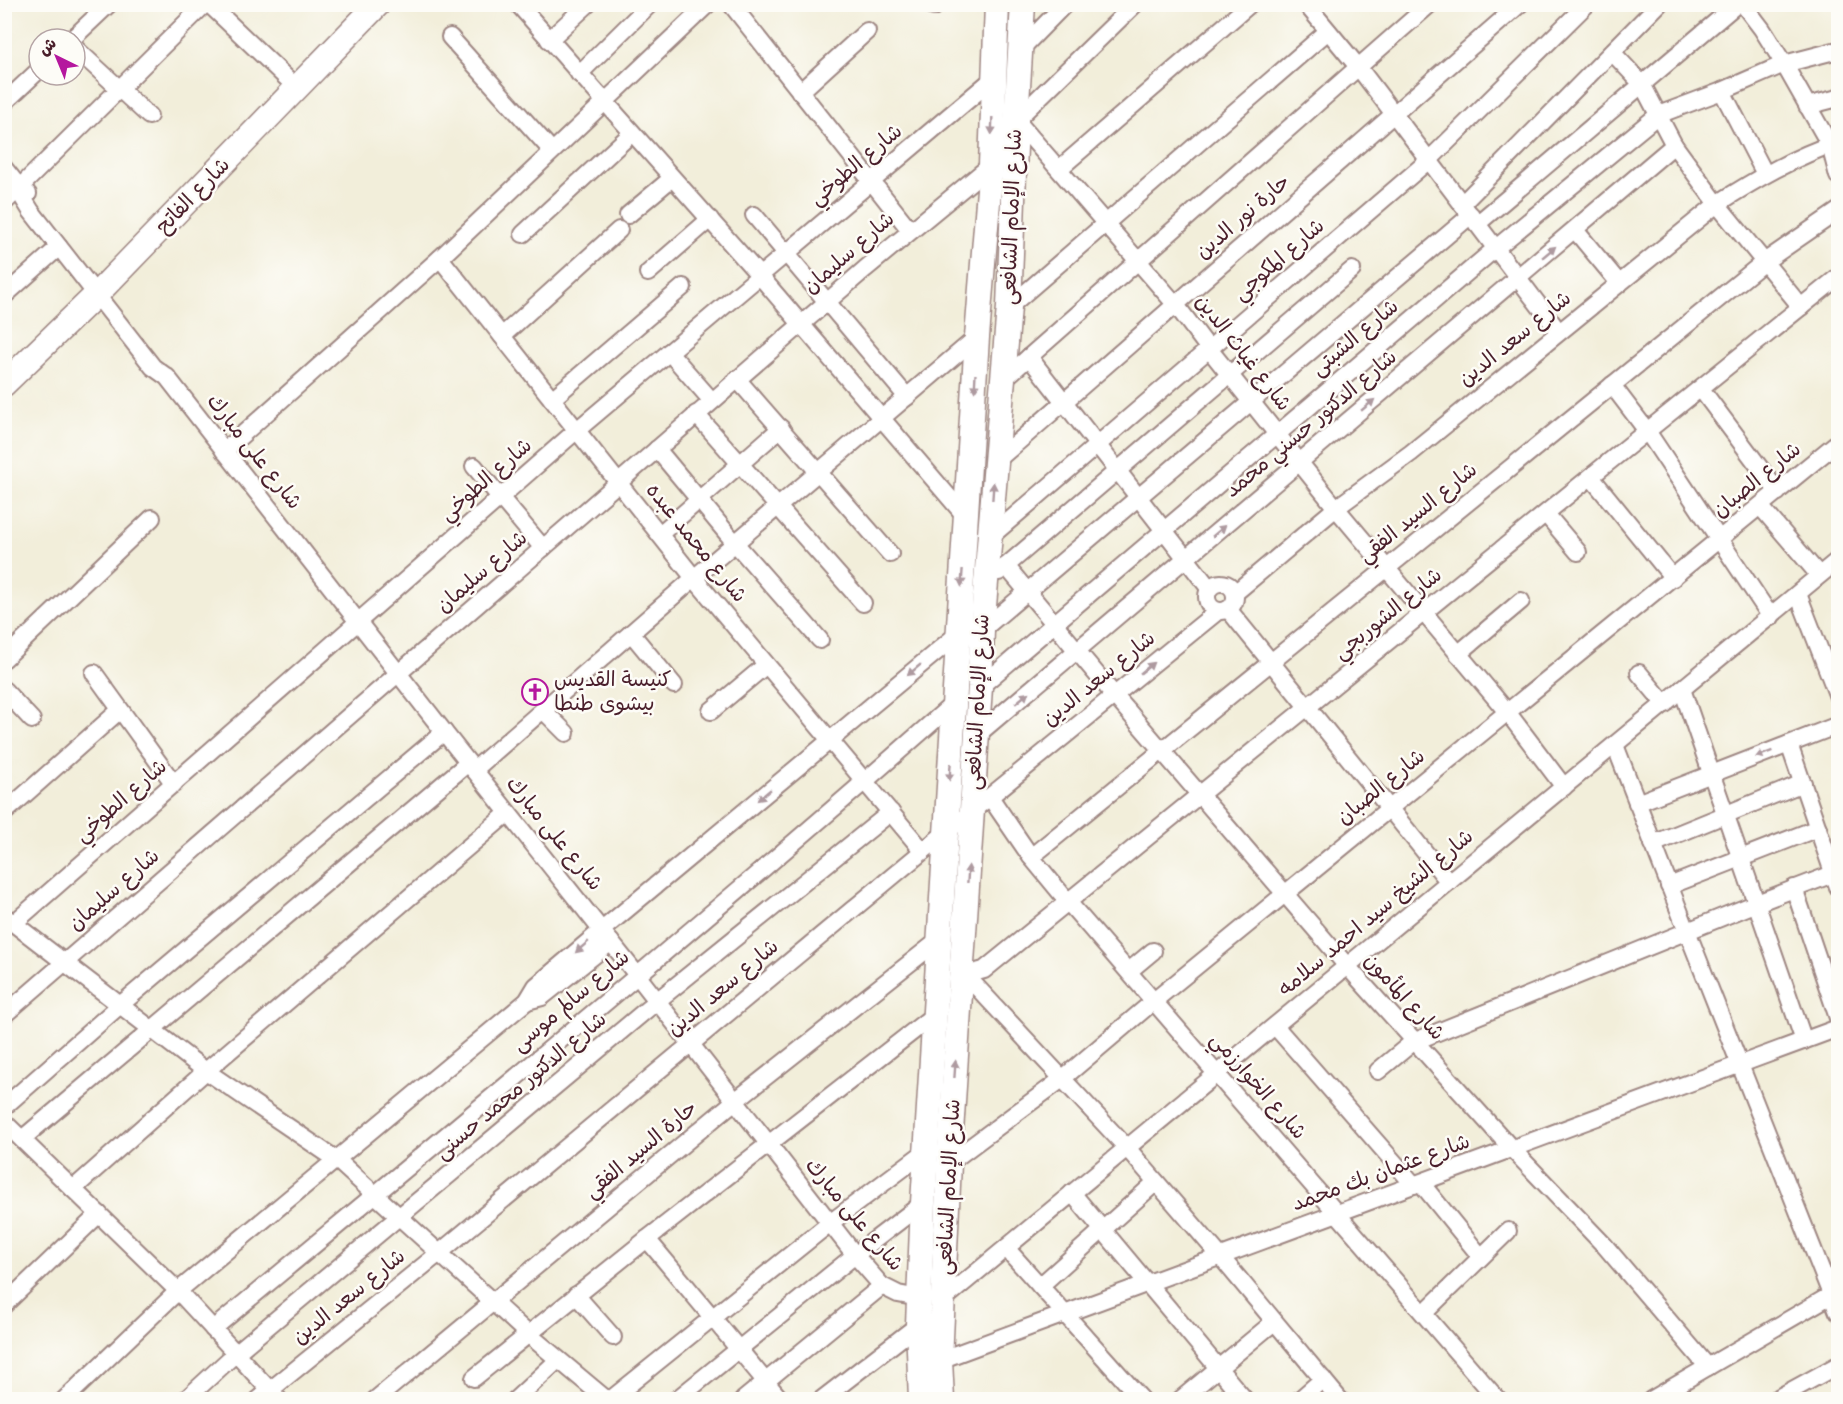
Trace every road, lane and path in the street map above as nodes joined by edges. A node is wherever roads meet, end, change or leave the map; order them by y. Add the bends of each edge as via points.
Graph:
1 (109, 4) edge
2 (205, 4) edge
3 (209, 4) edge
4 (378, 4) edge
5 (518, 4) edge
6 (588, 4) edge
7 (650, 4) edge
8 (708, 4) edge
9 (731, 4) edge
10 (997, 4) edge
11 (1023, 4) edge
12 (1065, 4) edge
13 (1135, 4) edge
14 (1250, 4) edge
15 (1306, 4) edge
16 (1430, 4) edge
17 (1520, 4) edge
18 (1587, 4) edge
19 (1659, 4) edge
20 (1745, 5) edge
21 (85, 27) edge
22 (867, 31) dead end
23 (1328, 31) junction
24 (450, 37) dead end
25 (549, 39) junction
26 (1021, 49) junction
27 (1839, 50) edge
28 (1612, 52) junction
29 (87, 59) edge
30 (1784, 64) junction
31 (1359, 68) junction
32 (579, 74) junction
33 (994, 78) junction
34 (27, 81) edge
35 (1642, 84) junction
36 (297, 88) junction
37 (120, 89) junction
38 (1722, 91) junction
39 (800, 92) junction
40 (1839, 98) edge
41 (604, 102) junction
42 (4, 103) edge
43 (1807, 106) junction
44 (1395, 114) junction
45 (1658, 115) junction
46 (149, 116) dead end
47 (1016, 120) junction
48 (632, 133) junction
49 (1834, 144) edge
50 (1674, 146) junction
51 (552, 151) junction
52 (1430, 160) junction
53 (991, 165) junction
54 (4, 168) edge
55 (1059, 169) junction
56 (1765, 174) junction
57 (1839, 176) edge
58 (672, 178) junction
59 (871, 182) junction
60 (20, 188) junction
61 (4, 203) edge
62 (1717, 204) junction
63 (1839, 211) edge
64 (1470, 214) junction
65 (628, 215) dead end
66 (754, 215) dead end
67 (710, 219) junction
68 (1106, 224) junction
69 (619, 230) dead end
70 (910, 230) junction
71 (1575, 230) junction
72 (523, 234) dead end
73 (59, 247) junction
74 (1496, 249) junction
75 (787, 254) junction
76 (440, 258) junction
77 (1138, 261) junction
78 (1764, 262) junction
79 (1352, 270) dead end
80 (648, 273) dead end
81 (760, 276) junction
82 (1839, 277) edge
83 (1518, 278) junction
84 (1619, 283) junction
85 (683, 287) dead end
86 (100, 291) junction
87 (4, 297) edge
88 (827, 302) junction
89 (1176, 305) junction
90 (1009, 307) junction
91 (1801, 307) junction
92 (801, 324) junction
93 (1559, 332) junction
94 (502, 336) junction
95 (977, 337) junction
96 (1209, 349) junction
97 (669, 352) junction
98 (1029, 357) junction
99 (1230, 375) junction
100 (737, 379) junction
101 (1004, 379) junction
102 (4, 384) edge
103 (1612, 385) junction
104 (1701, 389) junction
105 (907, 397) junction
106 (552, 399) junction
107 (712, 401) junction
108 (1064, 402) junction
109 (1251, 402) junction
110 (696, 414) junction
111 (881, 419) junction
112 (781, 428) junction
113 (577, 430) junction
114 (1647, 431) junction
115 (1278, 434) junction
116 (1839, 442) edge
117 (1097, 445) junction
118 (657, 449) junction
119 (224, 451) junction
120 (995, 462) junction
121 (1300, 463) junction
122 (741, 464) junction
123 (474, 466) dead end
124 (1117, 471) junction
125 (819, 472) junction
126 (1591, 477) junction
127 (618, 482) junction
128 (1778, 492) junction
129 (1138, 497) junction
130 (501, 498) junction
131 (699, 500) junction
132 (778, 506) junction
133 (1760, 506) junction
134 (1336, 508) junction
135 (1546, 514) junction
136 (966, 517) junction
137 (152, 518) dead end
138 (1165, 531) junction
139 (660, 534) junction
140 (989, 538) junction
141 (1720, 539) junction
142 (735, 543) junction
143 (543, 548) junction
144 (1578, 552) dead end
145 (890, 554) dead end
146 (1186, 559) junction
147 (1839, 560) edge
148 (1006, 566) junction
149 (1387, 568) junction
150 (1819, 575) junction
151 (694, 578) junction
152 (1673, 578) junction
153 (986, 584) junction
154 (1209, 588) junction
155 (1027, 591) junction
156 (1234, 593) junction
157 (1798, 594) junction
158 (1521, 601) dead end
159 (863, 603) dead end
160 (1223, 610) junction
161 (1424, 613) junction
162 (1771, 616) junction
163 (357, 621) junction
164 (1055, 624) junction
165 (970, 631) junction
166 (631, 633) junction
167 (820, 640) dead end
168 (1078, 651) junction
169 (1458, 654) junction
170 (4, 659) edge
171 (1269, 663) junction
172 (766, 665) junction
173 (94, 673) dead end
174 (1639, 673) dead end
175 (398, 674) junction
176 (674, 685) dead end
177 (980, 687) junction
178 (4, 690) edge
179 (1682, 690) junction
180 (1114, 695) junction
181 (1839, 697) edge
182 (954, 703) junction
183 (1665, 704) junction
184 (1307, 709) junction
185 (120, 710) junction
186 (543, 710) junction
187 (711, 711) dead end
188 (1508, 712) junction
189 (32, 720) dead end
190 (1839, 725) edge
191 (444, 732) junction
192 (566, 733) dead end
193 (977, 735) junction
194 (830, 740) junction
195 (1789, 744) junction
196 (1615, 745) junction
197 (1161, 750) junction
198 (471, 767) junction
199 (1713, 774) junction
200 (865, 782) junction
201 (1803, 783) junction
202 (174, 784) junction
203 (1564, 787) junction
204 (1200, 795) junction
205 (1637, 803) junction
206 (981, 804) junction
207 (1390, 809) junction
208 (891, 812) junction
209 (4, 813) edge
210 (508, 813) junction
211 (1726, 814) junction
212 (1818, 828) junction
213 (946, 833) junction
214 (1653, 844) junction
215 (923, 851) junction
216 (1031, 857) junction
217 (1741, 858) junction
218 (1837, 877) edge
219 (1449, 882) junction
220 (1670, 885) junction
221 (1794, 888) junction
222 (1285, 894) junction
223 (1069, 903) junction
224 (1757, 903) junction
225 (9, 920) edge
226 (1687, 931) junction
227 (606, 936) junction
228 (939, 940) junction
229 (1153, 951) dead end
230 (65, 962) junction
231 (1347, 966) junction
232 (962, 970) junction
233 (1129, 971) junction
234 (637, 975) junction
235 (1155, 1000) junction
236 (657, 1001) junction
237 (120, 1006) junction
238 (4, 1015) edge
239 (934, 1015) junction
240 (1839, 1018) edge
241 (1275, 1026) junction
242 (1839, 1028) edge
243 (152, 1030) junction
244 (1804, 1041) junction
245 (1413, 1042) junction
246 (691, 1044) junction
247 (1740, 1065) junction
248 (206, 1071) junction
249 (1378, 1071) dead end
250 (1217, 1074) junction
251 (1062, 1079) junction
252 (735, 1101) junction
253 (4, 1107) edge
254 (4, 1122) edge
255 (22, 1139) junction
256 (767, 1144) junction
257 (1127, 1148) junction
258 (1512, 1149) junction
259 (926, 1151) junction
260 (337, 1160) junction
261 (949, 1163) junction
262 (1156, 1182) junction
263 (1417, 1184) junction
264 (74, 1189) junction
265 (1072, 1193) junction
266 (375, 1195) junction
267 (923, 1203) junction
268 (1337, 1213) junction
269 (99, 1214) junction
270 (399, 1217) junction
271 (830, 1223) junction
272 (1102, 1230) junction
273 (1508, 1231) dead end
274 (647, 1239) junction
275 (1006, 1248) junction
276 (438, 1254) junction
277 (855, 1255) junction
278 (1220, 1256) junction
279 (1481, 1257) junction
280 (1148, 1283) junction
281 (882, 1286) junction
282 (1040, 1286) junction
283 (178, 1291) junction
284 (1835, 1293) edge
285 (576, 1295) junction
286 (919, 1298) junction
287 (943, 1300) junction
288 (493, 1303) junction
289 (4, 1305) edge
290 (1839, 1312) edge
291 (1424, 1313) junction
292 (1065, 1314) junction
293 (712, 1318) junction
294 (1274, 1322) junction
295 (918, 1325) junction
296 (213, 1329) junction
297 (528, 1334) junction
298 (613, 1337) dead end
299 (739, 1349) junction
300 (236, 1353) junction
301 (558, 1360) junction
302 (940, 1360) junction
303 (1839, 1365) edge
304 (1708, 1366) junction
305 (1218, 1368) junction
306 (474, 1378) dead end
307 (1323, 1379) junction
308 (766, 1381) junction
309 (269, 1396) edge
310 (64, 1400) edge
311 (185, 1400) edge
312 (375, 1400) edge
313 (515, 1400) edge
314 (608, 1400) edge
315 (676, 1400) edge
316 (743, 1400) edge
317 (781, 1400) edge
318 (821, 1400) edge
319 (921, 1400) edge
320 (942, 1400) edge
321 (1142, 1400) edge
322 (1180, 1400) edge
323 (1245, 1400) edge
324 (1299, 1400) edge
325 (1340, 1400) edge
326 (1498, 1400) edge
327 (1651, 1400) edge
328 (1773, 1400) edge

1 - 21 street
2 - 37 street
3 - 36 street
4 - 36 main road, شارع الفاتح
5 - 25 street
6 - 25 street
7 - 32 street
8 - 41 street
9 - 39 street
10 - 33 main road, شارع الإمام الشافعى
11 - 26 main road, شارع الإمام الشافعى
12 - 26 street
13 - 47 street
14 - 55 street
15 - 23 street
16 - 31 street
17 - 44 street, حارة نور الدين
18 - 52 street, شارع المكوجي
19 - 28 street
20 - 30 street
20 - 35 street
22 - 39 street
23 - 31 street
23 - 68 street
24 - 51 street
25 - 32 street
26 - 47 main road, شارع الإمام الشافعى
27 - 30 street, شارع الشبتى
28 - 35 street
28 - 64 street
29 - 37 street
30 - 38 street, شارع الشبتى
30 - 43 street
31 - 44 street
31 - 77 street
32 - 41 street
33 -> 53 main road, شارع الإمام الشافعى
33 - 59 street, شارع الطوخي
34 - 42 street
35 - 45 street
35 - 64 street
36 - 86 main road, شارع الفاتح
37 - 46 street
37 - 60 street
38 - 45 street, شارع الشبتى
38 - 56 street
39 - 59 street
40 - 43 street
41 - 48 street
41 - 51 street
43 - 49 street
44 - 52 street
44 - 89 street, حارة نور الدين
45 - 50 street
45 - 74 street, شارع الشبتى
47 - 55 street, شارع غياث الدين
47 - 90 main road, شارع الإمام الشافعى
48 - 58 street
48 - 72 street
49 - 56 street, شارع سعد الدين
49 - 57 street
50 - 62 street
50 - 71 street, شارع الدكتور حسني محمد
51 - 76 street
52 - 64 street
52 - 96 street, شارع المكوجي
53 - 70 street, شارع سليمان
53 - 95 main road, شارع الإمام الشافعى
54 - 60 street, شارع على مبارك
55 - 68 street, شارع غياث الدين
56 - 62 street, شارع سعد الدين
58 - 65 street
58 - 67 street
59 - 70 street
59 - 75 street, شارع الطوخي
60 - 61 street
60 - 73 street, شارع على مبارك via 26,204
60 - 86 street, شارع على مبارك via 38,203
62 - 78 street
62 - 84 street, شارع سعد الدين
63 - 78 street, شارع السيد الفقي
64 - 74 street
64 - 109 street
66 - 75 street
67 - 80 street
67 - 81 street
68 - 77 street, شارع غياث الدين
68 - 90 street
69 - 94 street
70 - 88 street, شارع سليمان
83 -> 71 street, شارع الدكتور حسني محمد
71 - 84 street
73 - 86 street, شارع على مبارك
73 - 87 street
74 - 83 street
74 - 115 street, شارع الشبتى
75 - 81 street, شارع الطوخي
75 - 88 street
76 - 94 street, شارع محمد عبده
76 - 119 street
77 - 89 street, شارع غياث الدين
77 - 98 street
78 - 91 street
78 - 103 street, شارع السيد الفقي
79 - 99 street
81 - 92 street
81 - 97 street, شارع الطوخي
82 - 91 street, شارع الشوربجي
83 - 93 street
121 -> 83 street, شارع الدكتور حسني محمد
84 - 93 street, شارع سعد الدين
85 - 106 street
86 - 102 main road, شارع الفاتح
86 - 119 street, شارع على مبارك via 162,361 167,377
88 - 92 street, شارع سليمان
88 - 105 street
89 - 96 street, شارع غياث الدين
89 - 108 street, حارة نور الدين
90 - 101 main road, شارع الإمام الشافعى
91 - 104 street, شارع الشوربجي
92 - 100 street, شارع سليمان
92 - 111 street
93 - 134 street, شارع سعد الدين via 1411,453
94 - 106 street, شارع محمد عبده
95 - 105 street
95 -> 136 main road, شارع الإمام الشافعى
96 - 99 street, شارع غياث الدين
96 - 117 street, شارع المكوجي
97 - 107 street
97 - 113 street, شارع الطوخي
98 - 101 street
98 - 108 street
99 - 109 street, شارع غياث الدين
99 - 124 street
100 - 107 street, شارع سليمان
100 - 112 street
101 - 120 main road, شارع الإمام الشافعى
103 - 114 street
103 - 149 street, شارع السيد الفقي
104 - 114 street, شارع الشوربجي
104 - 128 street
105 - 111 street
106 - 113 street, شارع محمد عبده
107 - 110 street, شارع سليمان
108 - 117 street
108 - 120 street, حارة نور الدين
109 - 115 street, شارع غياث الدين
109 - 129 street
110 - 118 street, شارع سليمان
110 - 122 street
111 - 125 street
111 - 136 street
112 - 122 street
112 - 125 street
113 - 127 street, شارع محمد عبده
113 - 130 street, شارع الطوخي
114 - 126 street, شارع الشوربجي
114 - 141 street
115 - 121 street, شارع غياث الدين
115 - 138 street, شارع الشبتى
116 - 128 street, شارع الصبان
117 - 124 street
117 - 140 street, شارع المكوجي
118 - 127 street, شارع سليمان
118 - 131 street
119 - 163 street, شارع على مبارك
140 -> 120 main road, شارع الإمام الشافعى
121 - 134 street, شارع غياث الدين
146 -> 121 street, شارع الدكتور حسني محمد
122 - 131 street
122 - 132 street
123 - 130 street
124 - 129 street
124 - 148 street
125 - 132 street
125 - 145 street
126 - 135 street, شارع الشوربجي
126 - 152 street
127 - 139 street, شارع محمد عبده
127 - 143 street, شارع سليمان
128 - 133 street, شارع الصبان
129 - 138 street
129 - 155 street
130 - 143 street
130 - 163 street, شارع الطوخي
131 - 139 street
131 - 142 street
132 - 142 street
132 - 159 street
133 - 141 street, شارع الصبان
133 - 150 street
134 - 149 street, شارع غياث الدين
134 - 156 street, شارع سعد الدين
135 - 144 street
135 - 161 street, شارع الشوربجي
136 -> 165 main road, شارع الإمام الشافعى
137 - 170 street
138 - 146 street
138 - 164 street, شارع الشبتى
139 - 151 street, شارع محمد عبده
140 - 153 main road, شارع الإمام الشافعى
141 - 152 street, شارع الصبان
141 - 162 street
142 - 151 street
142 - 167 street
143 - 175 street, شارع سليمان
146 - 154 street
146 - 168 street, شارع الدكتور حسني محمد
147 - 150 street, شارع الشيخ سيد احمد سلامه
148 - 153 street
148 - 155 street, شارع المأمون
149 - 161 street, شارع غياث الدين
149 - 171 street, شارع السيد الفقي
150 - 157 street, شارع الشيخ سيد احمد سلامه
151 - 166 street
151 - 172 street, شارع محمد عبده
152 - 188 street, شارع الصبان
153 - 165 main road, شارع الإمام الشافعى
154 - 156 street via 1225,583
154 - 160 street via 1208,604
155 - 164 street, شارع المأمون
155 - 165 street
156 - 160 street via 1235,601
157 - 162 street, شارع الشيخ سيد احمد سلامه
157 - 181 street
158 - 169 street
160 - 171 street
180 -> 160 street, شارع سعد الدين
161 - 169 street, شارع غياث الدين
161 - 184 street, شارع الشوربجي
162 - 179 street, شارع الشيخ سيد احمد سلامه
163 - 175 street, شارع على مبارك
163 - 202 street, شارع الطوخي
164 - 168 street, شارع المأمون
164 - 177 street, شارع الشبتى
165 - 177 main road, شارع الإمام الشافعى
165 - 182 main road, شارع الإمام الشافعى
165 -> 194 street
166 - 176 street
166 - 186 street
168 - 180 street, شارع المأمون
193 -> 168 street, شارع الدكتور حسني محمد
169 - 188 street, شارع غياث الدين
171 - 184 street
171 - 197 street, شارع السيد الفقي
172 - 187 street
172 - 194 street, شارع محمد عبده
173 - 185 street
174 - 183 street
175 - 191 street, شارع على مبارك
175 - 230 street, شارع سليمان
177 - 193 main road, شارع الإمام الشافعى
178 - 189 street
179 - 183 street, شارع الشيخ سيد احمد سلامه
179 - 199 street
180 - 197 street, شارع المأمون
180 - 206 street, شارع سعد الدين
182 - 200 street, شارع سالم موسى
182 -> 213 main road, شارع الإمام الشافعى
183 - 196 street, شارع الشيخ سيد احمد سلامه
184 - 204 street, شارع الشوربجي
184 - 207 street
185 - 202 street
185 - 209 street
186 - 192 street
186 - 198 street
188 - 203 street, شارع غياث الدين
188 - 207 street, شارع الصبان
190 - 195 street
191 - 198 street, شارع على مبارك
191 - 237 street
193 - 206 main road, شارع الإمام الشافعى
194 - 200 street, شارع محمد عبده
194 -> 227 street
195 -> 199 street
195 - 201 street
196 - 203 street, شارع الشيخ سيد احمد سلامه
196 - 205 street
197 - 204 street, شارع المأمون
197 - 216 street, شارع السيد الفقي
198 - 210 street, شارع على مبارك
198 - 243 street
199 - 205 street
199 - 211 street
200 - 208 street, شارع محمد عبده
200 - 234 street, شارع سالم موسى
201 - 211 street
201 - 212 street
202 - 225 street, شارع الطوخي
203 - 219 street, شارع الشيخ سيد احمد سلامه
204 - 222 street, شارع المأمون
204 - 223 street, شارع الشوربجي
205 - 214 street
206 - 213 street, شارع سعد الدين
206 - 216 street, شارع الخوارزمي
232 -> 206 main road, شارع الإمام الشافعى
207 - 219 street
207 - 222 street, شارع الصبان
208 - 215 street, شارع محمد عبده
208 - 236 street, شارع الدكتور محمد حسنى
210 - 227 street, شارع على مبارك
210 - 248 street
211 - 214 street
211 - 217 street
212 - 217 street
212 - 218 street
213 - 215 street, شارع سعد الدين
213 - 228 main road, شارع الإمام الشافعى
214 - 220 street
215 - 246 street, شارع سعد الدين
216 - 223 street, شارع الخوارزمي
217 - 220 street
217 - 224 street
218 - 221 street
219 - 231 street, شارع الشيخ سيد احمد سلامه
220 - 226 street
221 - 224 street
221 - 240 street
222 - 231 street, شارع المأمون
222 - 235 street, شارع الصبان
223 - 232 street, شارع الشوربجي via 984,970
223 - 233 street, شارع الخوارزمي
224 - 226 street
224 - 244 street
225 - 230 street
226 - 245 street
226 - 247 street
227 - 234 street, شارع على مبارك
227 - 260 street via 542,997 527,1001
228 - 239 main road, شارع الإمام الشافعى
228 - 252 street, حارة السيد الفقي
229 - 233 street
230 - 237 street
230 - 238 street, شارع سليمان
231 - 241 street, شارع الشيخ سيد احمد سلامه
231 - 245 street, شارع المأمون
232 - 251 street
261 -> 232 main road, شارع الإمام الشافعى
233 - 235 street, شارع الخوارزمي
234 - 236 street, شارع على مبارك
234 - 266 street, شارع سالم موسى
235 - 250 street, شارع الخوارزمي
235 - 251 street, شارع الصبان
236 - 246 street, شارع على مبارك
236 - 270 street, شارع الدكتور محمد حسنى
237 - 243 street
237 - 253 street
239 - 256 street
239 - 259 main road, شارع الإمام الشافعى
241 - 250 street, شارع الشيخ سيد احمد سلامه
241 - 263 street
242 - 244 street, شارع عثمان بك محمد
243 - 248 street
243 - 255 street
244 - 247 street, شارع عثمان بك محمد
245 - 249 street
245 - 258 street, شارع المأمون
246 - 252 street, شارع على مبارك
246 - 276 street, شارع سعد الدين
247 - 258 street, شارع عثمان بك محمد
247 - 284 street
248 - 260 street
248 - 264 street
250 - 257 street, شارع الشيخ سيد احمد سلامه
250 - 268 street, شارع الخوارزمي
251 - 257 street
251 - 261 street, شارع الصبان
252 - 256 street, شارع على مبارك
252 - 288 street, حارة السيد الفقي
254 - 255 street
255 - 264 street
256 - 271 street, شارع على مبارك
256 - 274 street
257 - 262 street
257 - 265 street, شارع الشيخ سيد احمد سلامه
258 - 263 street, شارع عثمان بك محمد
258 - 304 street, شارع المأمون via 1605,1246
259 - 267 main road, شارع الإمام الشافعى
259 - 271 street
260 - 266 street
260 - 283 street
261 - 287 main road, شارع الإمام الشافعى
262 - 272 street
262 - 278 street
263 - 268 street, شارع عثمان بك محمد
263 - 279 street
264 - 269 street
265 - 272 street
265 - 275 street, شارع الشيخ سيد احمد سلامه
266 - 270 street
266 - 296 street, شارع سالم موسى
267 - 277 street
267 - 286 main road, شارع الإمام الشافعى
268 - 278 street, شارع عثمان بك محمد
268 - 291 street, شارع الخوارزمي
269 - 283 street
269 - 289 street
270 - 276 street
270 - 300 street, شارع الدكتور محمد حسنى
271 - 277 street, شارع على مبارك
271 - 293 street
272 - 280 street
272 - 282 street
273 - 279 street
274 - 285 street
274 - 293 street
275 - 282 street
275 - 287 street, شارع الشيخ سيد احمد سلامه
276 - 288 street
276 - 309 street, شارع سعد الدين
277 - 281 street, شارع على مبارك
277 - 299 street
278 - 280 street, شارع عثمان بك محمد
278 - 294 street
279 - 291 street
280 - 292 street, شارع عثمان بك محمد
280 - 305 street
281 - 286 street, شارع على مبارك
281 - 308 street
282 - 292 street
283 - 296 street
283 - 310 street
284 - 290 street
284 - 304 street
285 - 297 street
285 - 298 street
286 - 295 main road, شارع الإمام الشافعى
287 - 302 main road, شارع الإمام الشافعى
288 - 297 street
288 - 312 street, حارة السيد الفقي
291 - 326 street, شارع الخوارزمي
292 - 302 street, شارع عثمان بك محمد
292 - 321 street
293 - 299 street
293 - 314 street
294 - 305 street
294 - 307 street
295 - 318 street
295 - 319 main road, شارع الإمام الشافعى
296 - 300 street
297 - 301 street
297 - 306 street
299 - 308 street
299 - 315 street
300 - 309 street
300 - 311 street, شارع الدكتور محمد حسنى
301 - 313 street
301 - 314 street
302 - 320 main road, شارع الإمام الشافعى
303 - 328 street
304 - 327 street
305 - 322 street
305 - 323 street
307 - 324 street
307 - 325 street
308 - 316 street
308 - 317 street

